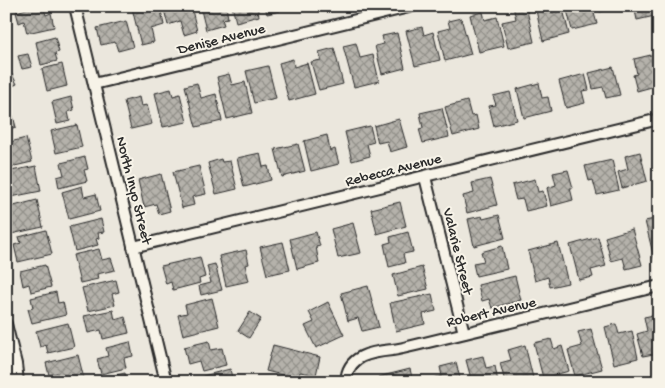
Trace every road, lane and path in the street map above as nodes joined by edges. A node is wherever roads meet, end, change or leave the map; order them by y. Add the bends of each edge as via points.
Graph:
1 (75, 6) edge
2 (413, 6) edge
3 (94, 84) junction
4 (659, 119) edge
5 (425, 176) junction
6 (133, 247) junction
7 (659, 286) edge
8 (6, 324) edge
9 (464, 333) junction
10 (18, 382) edge
11 (166, 382) edge
12 (346, 382) edge

1 - 3 street, North Inyo Street
2 - 3 street, Denise Avenue
3 - 6 street, North Inyo Street
4 - 5 street, Rebecca Avenue
5 - 6 street, Rebecca Avenue
5 - 9 street, Valarie Street
6 - 11 street, North Inyo Street
7 - 9 street, Robert Avenue
8 - 10 street
9 - 12 street, Robert Avenue via 363,355 351,364

